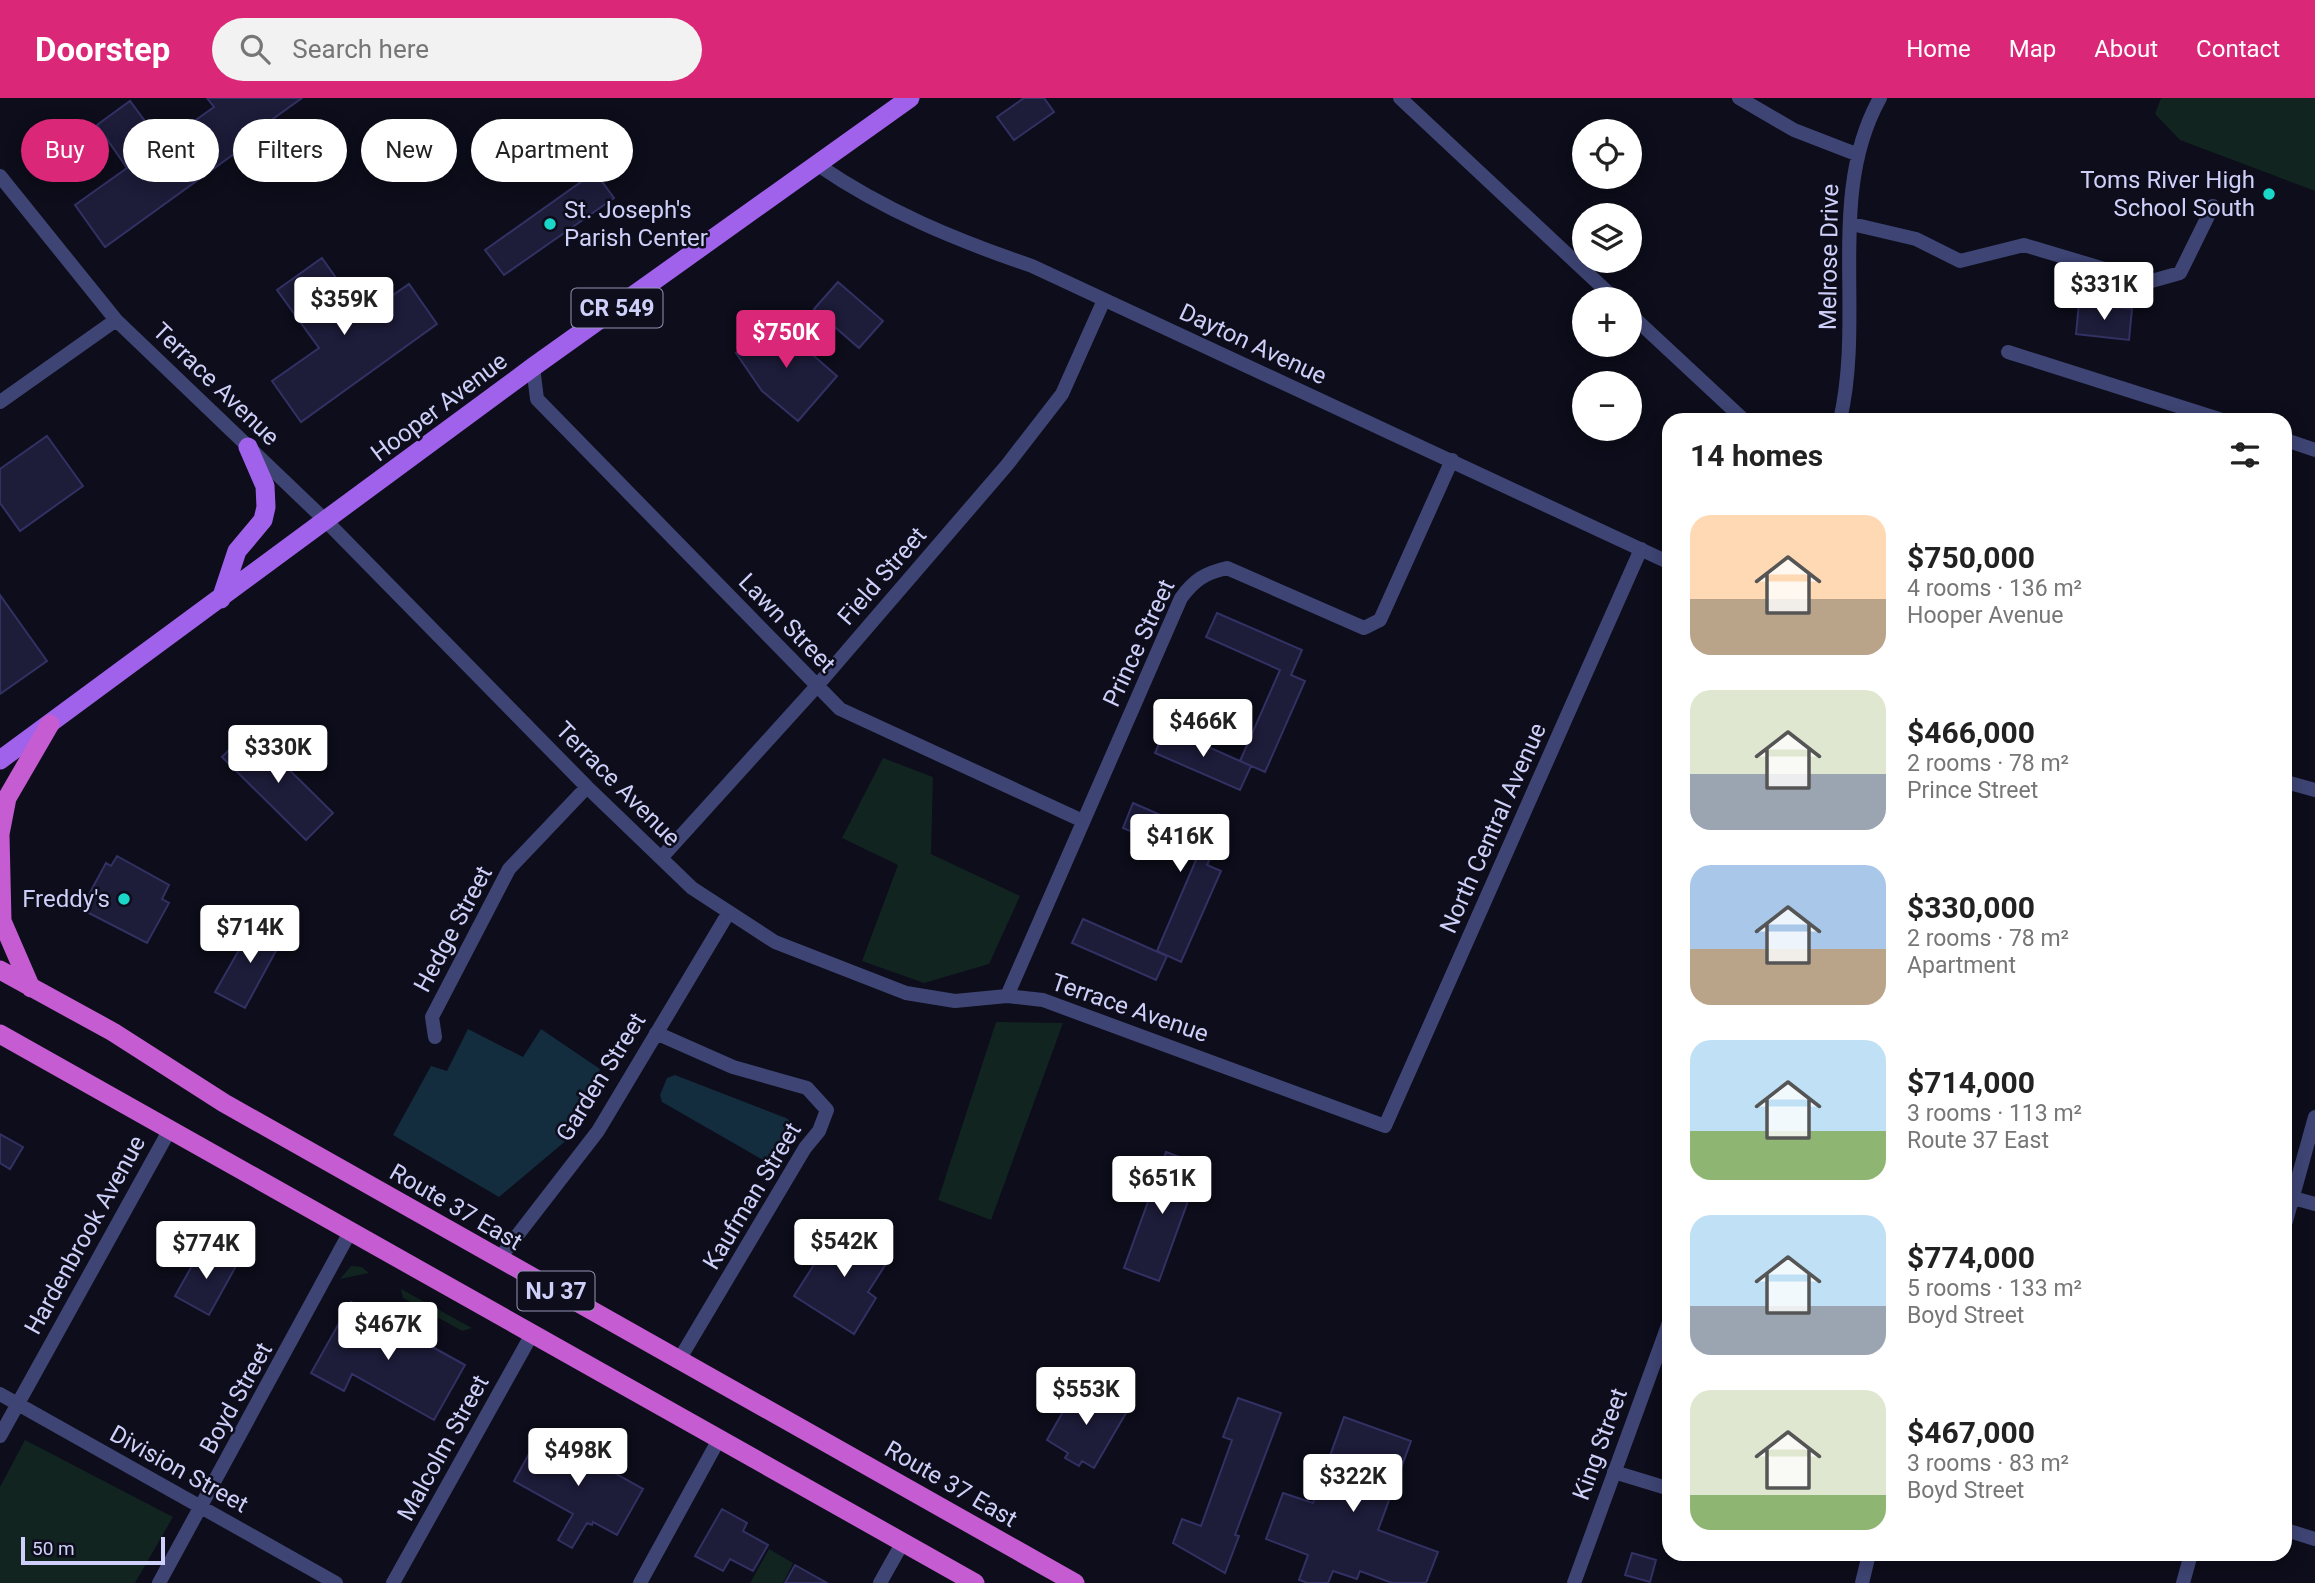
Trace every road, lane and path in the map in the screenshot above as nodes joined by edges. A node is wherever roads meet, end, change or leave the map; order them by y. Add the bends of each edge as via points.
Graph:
1 (910, 98) edge
2 (1400, 98) edge
3 (1739, 98) edge
4 (1880, 98) edge
5 (1856, 154) junction
6 (818, 165) junction
7 (0, 176) edge
8 (2213, 206) dead end
9 (1852, 224) junction
10 (1602, 287) edge
11 (1104, 300) junction
12 (116, 320) junction
13 (1642, 325) edge
14 (2008, 352) dead end
15 (533, 368) junction
16 (0, 402) edge
17 (1736, 413) edge
18 (1841, 413) edge
19 (2200, 413) edge
20 (2292, 442) edge
21 (248, 447) junction
22 (2315, 450) edge
23 (1452, 460) junction
24 (327, 522) junction
25 (1642, 549) junction
26 (1662, 560) edge
27 (221, 599) junction
28 (816, 687) junction
29 (51, 724) junction
30 (0, 760) edge
31 (2292, 784) edge
32 (587, 787) junction
33 (2315, 790) edge
34 (1083, 821) junction
35 (0, 834) edge
36 (661, 858) junction
37 (729, 912) junction
38 (0, 970) edge
39 (31, 988) junction
40 (1007, 996) junction
41 (656, 1033) junction
42 (0, 1034) edge
43 (435, 1037) dead end
44 (2315, 1117) edge
45 (1385, 1126) joint
46 (169, 1130) junction
47 (2292, 1188) edge
48 (2292, 1198) edge
49 (2315, 1204) edge
50 (350, 1232) junction
51 (499, 1259) junction
52 (532, 1334) junction
53 (1662, 1342) edge
54 (679, 1360) junction
55 (0, 1394) edge
56 (18, 1404) junction
57 (0, 1436) edge
58 (718, 1441) junction
59 (1614, 1472) junction
60 (1662, 1487) edge
61 (202, 1508) junction
62 (2292, 1532) edge
63 (2315, 1539) edge
64 (903, 1542) junction
65 (1867, 1561) edge
66 (2190, 1561) edge
67 (159, 1583) edge
68 (336, 1583) edge
69 (393, 1583) edge
70 (639, 1583) edge
71 (880, 1583) edge
72 (975, 1583) edge
73 (1075, 1583) edge
74 (1574, 1583) edge
75 (1862, 1583) edge
76 (2183, 1583) edge

1 - 6 main road, Hooper Avenue / CR 549
2 - 10 street
3 - 5 street via 1794,130
4 - 5 street, Melrose Drive
5 - 9 street, Melrose Drive
6 - 11 street, Dayton Avenue via 863,195 946,236 1032,266
6 - 15 main road, Hooper Avenue / CR 549
7 - 12 street, Terrace Avenue
8 - 9 street via 2180,273 2148,282 2024,245 1960,261 1916,239
9 - 18 street, Melrose Drive via 1851,348
11 - 23 street, Dayton Avenue
11 - 28 street, Field Street via 1062,394 1007,466
12 - 16 street
12 - 21 street, Terrace Avenue
13 - 17 street
14 - 19 street
15 - 24 main road, Hooper Avenue / CR 549
15 - 28 street, Lawn Street via 537,399
20 - 22 street
21 - 24 street, Terrace Avenue
21 - 27 main road via 265,486 266,507 263,520 237,551
23 - 25 street, Dayton Avenue
23 - 34 street, Prince Street via 1380,620 1364,628 1227,568 1208,572 1193,582 1181,598
24 - 27 main road, Hooper Avenue / CR 549
24 - 32 street, Terrace Avenue
25 - 26 street, Dayton Avenue
25 - 45 street, North Central Avenue
27 - 29 main road, Hooper Avenue / CR 549
28 - 34 street, Lawn Street via 840,709
28 - 36 street, Field Street
29 - 30 main road, Hooper Avenue / CR 549
29 - 35 highway via 7,798
31 - 33 street
32 - 36 street, Terrace Avenue
32 - 43 street, Hedge Street via 509,869 432,1017
34 - 40 street, Prince Street
35 - 39 highway via 2,921
36 - 37 street, Terrace Avenue via 692,888
37 - 40 street, Terrace Avenue via 775,942 906,993 956,1001
37 - 41 street, Garden Street
38 - 39 highway, Route 37 East / NJ 37
39 - 51 highway, Route 37 East / NJ 37
40 - 45 street, Terrace Avenue via 1043,1000
41 - 51 street, Garden Street via 598,1130
41 - 54 street, Kaufman Street via 733,1067 807,1088 827,1110
42 - 46 highway, NJ 37
44 - 47 street
46 - 50 highway, NJ 37
46 - 56 street, Hardenbrook Avenue
48 - 49 street
50 - 52 highway, NJ 37
50 - 61 street, Boyd Street
51 - 54 highway, Route 37 East / NJ 37
52 - 58 highway, NJ 37
52 - 69 street, Malcolm Street
53 - 59 street, King Street
54 - 73 highway, Route 37 East / NJ 37
55 - 56 street, Division Street
56 - 57 street, Hardenbrook Avenue
56 - 61 street, Division Street
58 - 64 highway, NJ 37
58 - 70 street
59 - 60 street
59 - 74 street, King Street
61 - 67 street, Boyd Street
61 - 68 street, Division Street
62 - 63 street
64 - 71 street
64 - 72 highway, NJ 37
65 - 75 street
66 - 76 street

